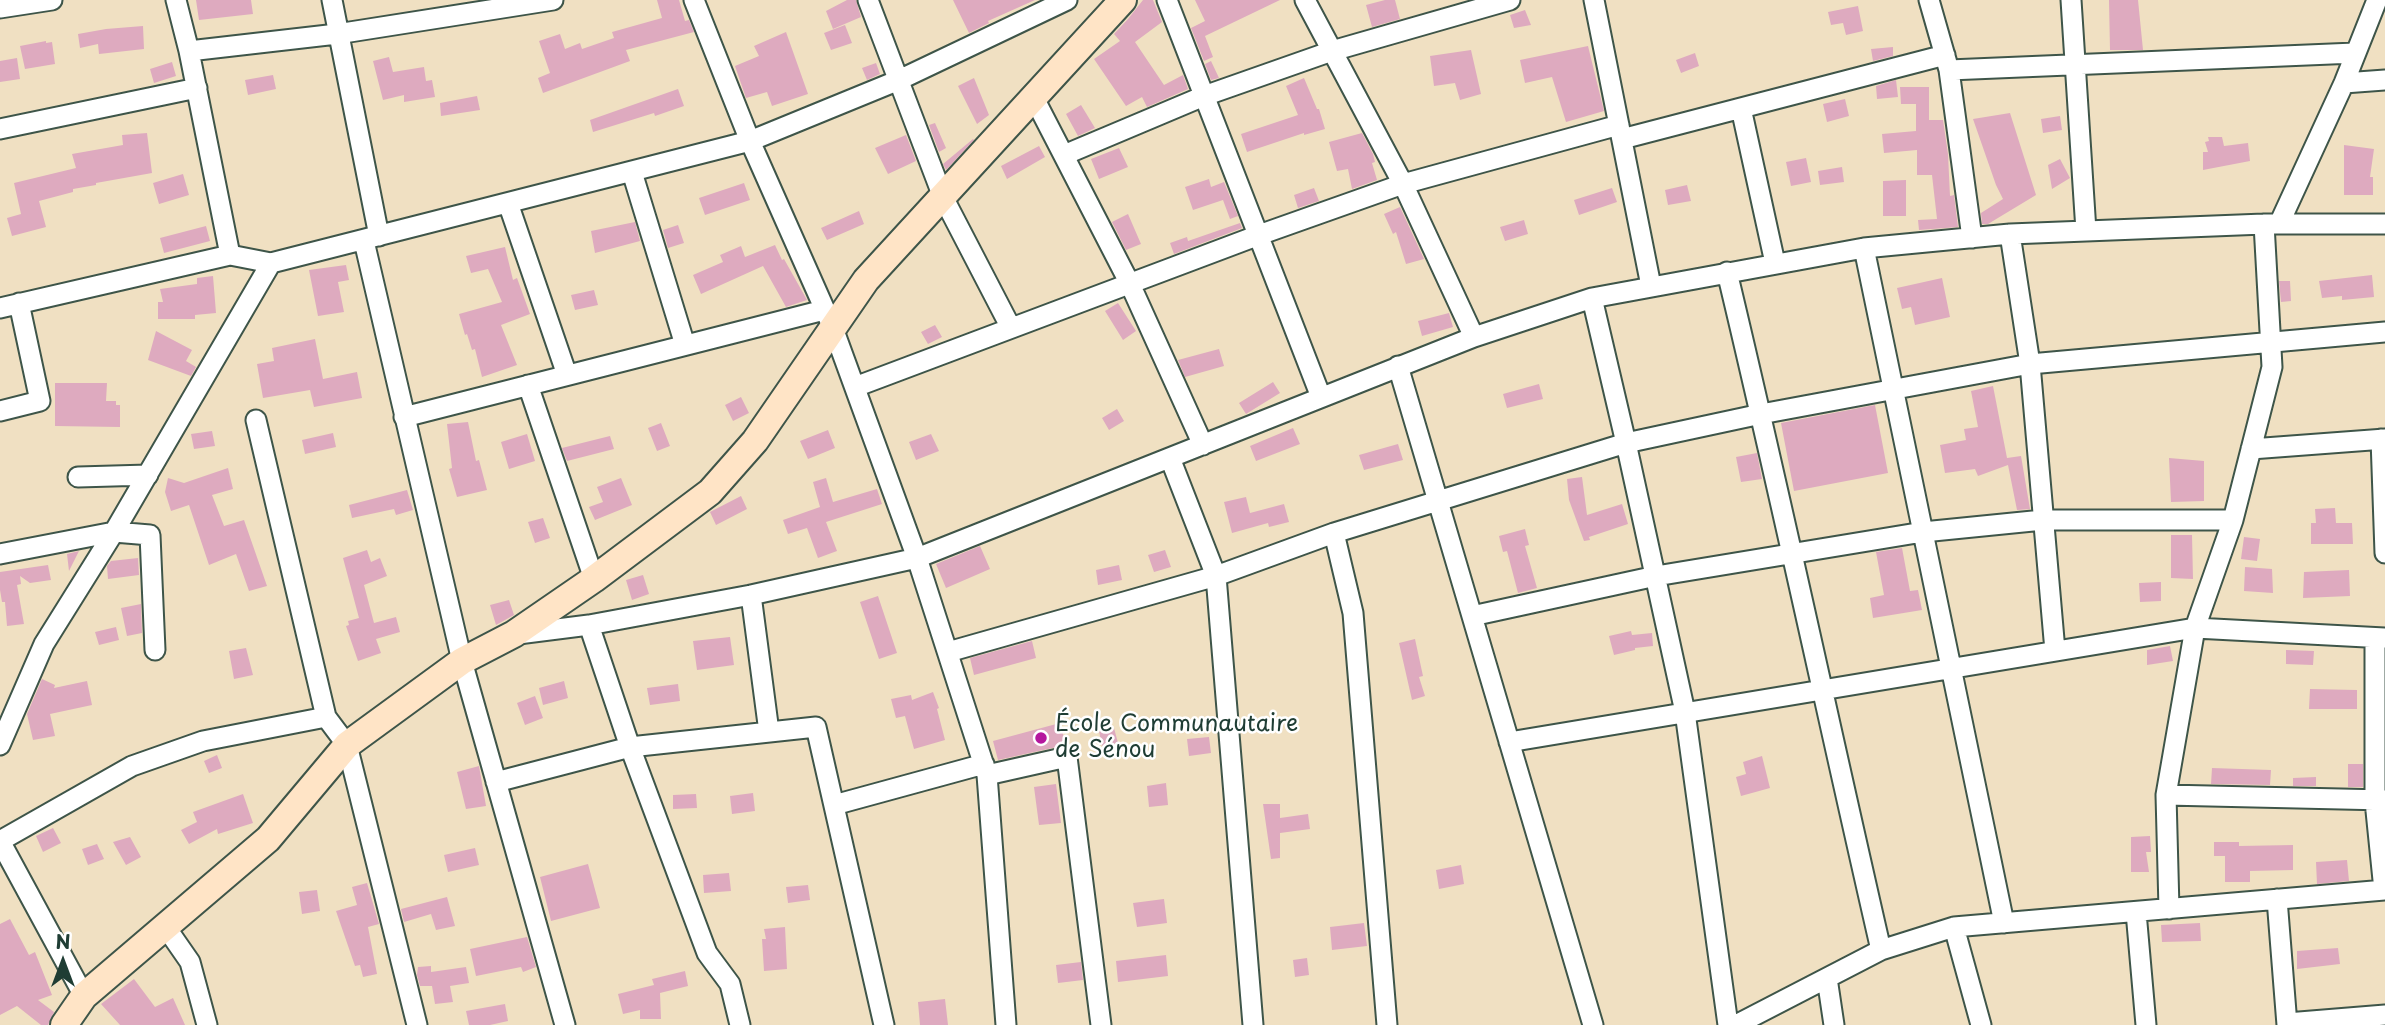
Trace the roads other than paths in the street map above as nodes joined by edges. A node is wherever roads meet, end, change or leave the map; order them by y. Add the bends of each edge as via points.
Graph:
1 (52, 0) edge
2 (176, 0) edge
3 (332, 0) edge
4 (553, 0) edge
5 (694, 0) edge
6 (868, 0) edge
7 (1066, 0) edge
8 (1124, 0) edge
9 (1167, 0) edge
10 (1305, 0) edge
11 (1510, 0) edge
12 (1594, 0) edge
13 (1929, 0) edge
14 (2071, 0) edge
15 (2378, 0) edge
16 (0, 8) edge
17 (337, 34) junction
18 (189, 51) junction
19 (1332, 51) junction
20 (2355, 53) junction
21 (1947, 63) junction
22 (2075, 65) junction
23 (900, 80) junction
24 (2385, 80) edge
25 (2344, 83) junction
26 (197, 88) junction
27 (1033, 96) junction
28 (1204, 96) junction
29 (1741, 108) junction
30 (0, 129) edge
31 (1621, 132) junction
32 (750, 141) junction
33 (1064, 155) junction
34 (632, 172) junction
35 (1403, 184) junction
36 (943, 197) junction
37 (508, 203) junction
38 (2271, 224) junction
39 (2385, 224) edge
40 (2086, 231) junction
41 (2010, 234) junction
42 (1259, 236) junction
43 (372, 238) junction
44 (1972, 238) junction
45 (1864, 248) junction
46 (230, 255) junction
47 (271, 264) junction
48 (1775, 264) junction
49 (1727, 272) junction
50 (1130, 284) junction
51 (1651, 286) junction
52 (1592, 298) junction
53 (9, 305) edge
54 (829, 319) junction
55 (1011, 328) junction
56 (2385, 332) edge
57 (1474, 337) junction
58 (2271, 342) junction
59 (685, 345) junction
60 (2030, 364) junction
61 (1398, 366) junction
62 (567, 375) junction
63 (528, 385) junction
64 (855, 387) junction
65 (1893, 390) junction
66 (1321, 397) junction
67 (0, 411) edge
68 (1761, 414) junction
69 (404, 417) junction
70 (256, 420) dead end
71 (2383, 439) edge
72 (1626, 443) junction
73 (1203, 445) junction
74 (2251, 449) junction
75 (1170, 458) junction
76 (148, 475) junction
77 (78, 477) dead end
78 (1438, 502) junction
79 (2043, 520) junction
80 (2233, 520) junction
81 (1923, 532) junction
82 (114, 533) junction
83 (1334, 533) junction
84 (2385, 553) edge
85 (0, 554) edge
86 (1792, 555) junction
87 (917, 558) junction
88 (1216, 576) junction
89 (1656, 576) junction
90 (594, 579) junction
91 (751, 595) junction
92 (1472, 617) junction
93 (589, 625) junction
94 (2195, 628) junction
95 (514, 634) junction
96 (2380, 638) edge
97 (155, 650) dead end
98 (2055, 651) junction
99 (948, 652) junction
100 (461, 661) junction
101 (1951, 668) junction
102 (1821, 690) junction
103 (1685, 712) junction
104 (326, 717) junction
105 (769, 732) junction
106 (1509, 742) junction
107 (0, 745) edge
108 (348, 746) junction
109 (630, 747) junction
110 (986, 770) junction
111 (496, 782) junction
112 (2166, 795) junction
113 (2380, 800) edge
114 (834, 805) junction
115 (0, 841) edge
116 (2385, 890) edge
117 (2277, 899) junction
118 (2169, 909) junction
119 (2136, 912) junction
120 (2004, 923) junction
121 (165, 926) junction
122 (1954, 927) junction
123 (1881, 950) junction
124 (1828, 978) junction
125 (84, 996) junction
126 (2385, 1015) edge
127 (2287, 1024) edge
128 (64, 1025) edge
129 (207, 1025) edge
130 (417, 1025) edge
131 (565, 1025) edge
132 (740, 1025) edge
133 (884, 1025) edge
134 (1006, 1025) edge
135 (1101, 1025) edge
136 (1253, 1025) edge
137 (1387, 1025) edge
138 (1593, 1025) edge
139 (1728, 1025) edge
140 (1736, 1025) edge
141 (1834, 1025) edge
142 (1981, 1025) edge
143 (2146, 1025) edge

1 - 16 street
2 - 18 street
3 - 17 street
4 - 17 street
5 - 32 street
6 - 23 street
7 - 23 street
8 - 27 street
9 - 28 street
10 - 19 street
11 - 19 street
12 - 31 street
13 - 21 street
14 - 22 street
15 - 20 street
17 - 18 street
17 - 43 street
18 - 26 street
19 - 28 street
19 - 35 street
20 - 22 street
20 - 25 street
21 - 22 street
21 - 29 street
21 - 44 street
22 - 40 street
23 - 32 street
23 - 36 street
24 - 25 street
25 - 38 street
26 - 30 street
26 - 46 street
27 - 33 street
27 - 36 street
28 - 33 street
28 - 42 street
29 - 31 street
29 - 48 street
31 - 35 street
31 - 51 street
32 - 34 street
32 - 54 street
33 - 50 street
34 - 37 street
34 - 59 street
35 - 42 street
35 - 57 street
36 - 54 street
36 - 55 street
37 - 43 street
37 - 62 street
38 - 39 street
38 - 40 street
38 - 58 street
40 - 41 street
41 - 44 street
41 - 60 street
42 - 50 street
42 - 66 street
43 - 47 street
43 - 69 street
44 - 45 street
45 - 48 street
45 - 65 street
46 - 47 street
46 - 53 street
47 - 76 street
48 - 49 street
49 - 51 street
49 - 68 street
50 - 55 street
50 - 73 street
51 - 52 street
52 - 57 street
52 - 72 street
53 - 67 street via 40,401
54 - 59 street
54 - 64 street
54 - 90 street via 755,441 710,492
55 - 64 street
56 - 58 street
57 - 61 street
58 - 60 street
58 - 74 street via 2272,367
59 - 62 street
60 - 65 street
60 - 79 street
61 - 66 street
61 - 78 street
62 - 63 street
63 - 69 street
63 - 90 street
64 - 87 street
65 - 68 street
65 - 81 street
66 - 73 street
68 - 72 street
68 - 86 street
69 - 100 street
70 - 104 street
71 - 74 street
71 - 84 street
72 - 78 street
72 - 89 street
73 - 75 street
74 - 80 street
75 - 87 street
75 - 88 street
76 - 77 street
76 - 82 street
78 - 83 street
78 - 92 street
79 - 80 street
79 - 81 street
79 - 98 street
80 - 94 street
81 - 86 street
81 - 101 street
82 - 85 street
82 - 97 street via 150,534
82 - 107 street via 44,644
83 - 88 street
83 - 137 street via 1353,613
86 - 89 street
86 - 102 street
87 - 91 street
87 - 99 street
88 - 99 street
88 - 136 street
89 - 92 street
89 - 103 street
90 - 95 street
91 - 93 street
91 - 105 street
92 - 106 street
93 - 95 street
93 - 109 street
94 - 96 street
94 - 98 street
94 - 112 street
95 - 100 street
96 - 113 street
98 - 101 street
99 - 110 street
100 - 108 street
100 - 111 street
101 - 102 street
101 - 120 street
102 - 103 street
102 - 123 street
103 - 106 street
103 - 139 street
104 - 108 street
104 - 115 street via 203,741 132,766
105 - 109 street
105 - 114 street via 816,727
106 - 138 street
108 - 121 street via 268,839
108 - 130 street
109 - 111 street
109 - 132 street via 707,953 730,984
110 - 114 street
110 - 134 street
110 - 135 street via 1067,757
111 - 131 street
112 - 113 street
112 - 118 street
113 - 116 street
114 - 133 street
115 - 125 street
116 - 117 street
117 - 118 street
117 - 127 street
118 - 119 street
119 - 120 street
119 - 143 street
120 - 122 street
121 - 125 street
121 - 129 street via 190,962
122 - 123 street
122 - 142 street
123 - 124 street
124 - 140 street
124 - 141 street
125 - 128 street
126 - 127 street

